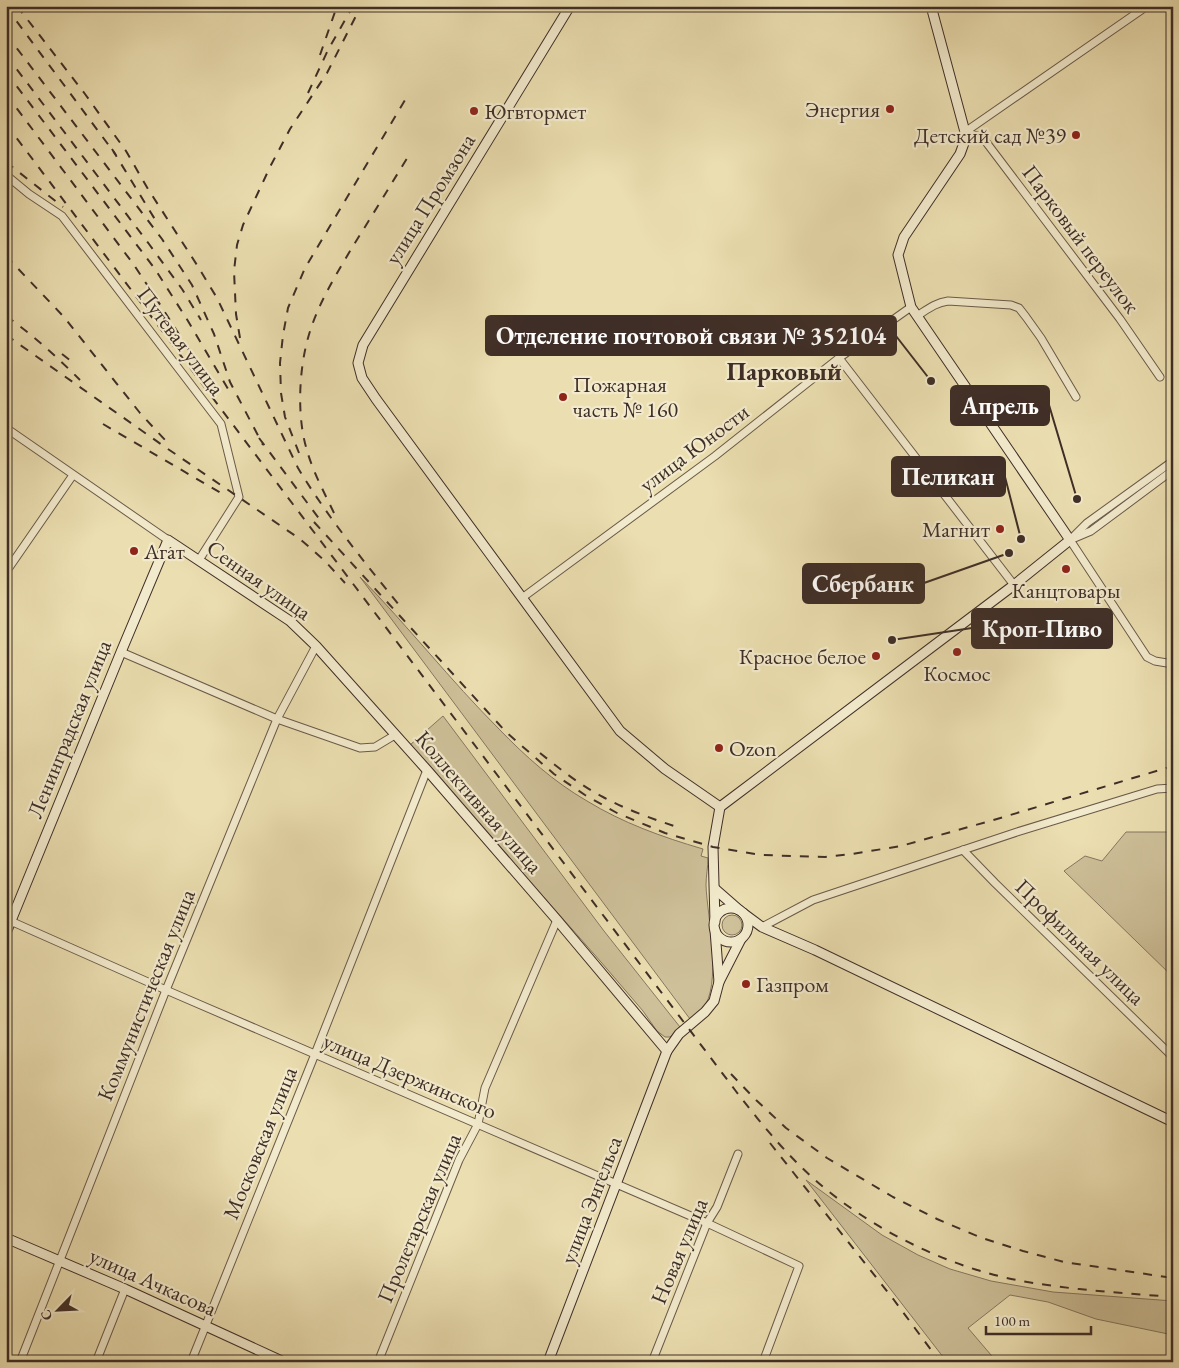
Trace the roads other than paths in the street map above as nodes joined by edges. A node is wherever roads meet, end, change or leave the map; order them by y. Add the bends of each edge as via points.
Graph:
1 (570, 6) edge
2 (932, 6) edge
3 (1147, 6) edge
4 (965, 132) junction
5 (6, 175) edge
6 (911, 307) junction
7 (917, 316) junction
8 (839, 358) junction
9 (1160, 377) dead end
10 (1076, 397) dead end
11 (6, 428) edge
12 (1173, 460) edge
13 (1173, 470) edge
14 (73, 474) junction
15 (168, 540) junction
16 (1070, 540) junction
17 (199, 560) junction
18 (6, 572) edge
19 (1014, 585) junction
20 (522, 598) junction
21 (316, 646) junction
22 (121, 652) junction
23 (1173, 664) edge
24 (277, 719) junction
25 (395, 735) junction
26 (427, 770) junction
27 (1173, 788) edge
28 (720, 808) junction
29 (963, 850) junction
30 (715, 889) junction
31 (742, 912) junction
32 (9, 920) edge
33 (557, 920) junction
34 (715, 925) junction
35 (762, 927) junction
36 (6, 933) edge
37 (744, 936) junction
38 (719, 982) junction
39 (166, 990) junction
40 (667, 1051) junction
41 (315, 1054) junction
42 (1173, 1057) edge
43 (1173, 1122) edge
44 (478, 1124) junction
45 (738, 1154) dead end
46 (617, 1185) junction
47 (707, 1223) junction
48 (6, 1238) edge
49 (59, 1260) junction
50 (125, 1289) junction
51 (205, 1326) junction
52 (20, 1362) edge
53 (96, 1362) edge
54 (191, 1362) edge
55 (284, 1362) edge
56 (378, 1362) edge
57 (548, 1362) edge
58 (652, 1362) edge
59 (763, 1362) edge

1 - 20 main road, улица Промзона via 363,345 358,363 362,378 376,400
2 - 4 main road
3 - 4 street
4 - 6 main road via 960,154 904,236 898,255
4 - 9 street, Парковый переулок via 983,138
5 - 17 street, Путевая улица via 62,216 221,424 239,497
6 - 7 main road
6 - 8 street, улица Юности
7 - 10 street via 939,302 1011,304 1018,308 1041,338
7 - 16 main road
8 - 19 street
8 - 20 street, улица Юности via 715,456
11 - 14 street, Сенная улица
12 - 16 street via 1086,523
13 - 16 street via 1091,531
14 - 15 street, Сенная улица
14 - 18 street
15 - 17 main road, Сенная улица
15 - 22 main road, Ленинградская улица
16 - 19 main road
16 - 23 street via 1147,657
17 - 21 main road, Сенная улица via 290,621
19 - 28 main road
20 - 28 main road via 620,731 665,769
21 - 24 street, Коммунистическая улица
21 - 25 main road, Сенная улица
22 - 24 street, Коллективная улица
22 - 32 main road, Ленинградская улица
24 - 25 street, Коллективная улица via 360,748 375,747
24 - 39 street, Коммунистическая улица
25 - 26 main road, Коллективная улица
26 - 33 main road, Коллективная улица
26 - 41 street, Московская улица
27 - 29 street via 1157,789
28 - 30 main road via 714,847
29 - 35 street via 813,900
29 - 42 street, Профильная улица
30 - 31 main road
30 - 34 main road
31 - 34 main road via 724,910 718,915
31 - 35 main road
31 - 37 main road via 748,922
32 - 36 main road, Ленинградская улица
32 - 39 street, улица Дзержинского
33 - 40 main road, Коллективная улица
33 - 44 street, Пролетарская улица via 485,1088
34 - 37 main road via 718,935 724,940 734,942
34 - 38 main road
35 - 37 main road
35 - 43 main road
37 - 38 main road, улица Энгельса
38 - 40 main road, улица Энгельса via 714,1000 706,1012 679,1034
39 - 41 street, улица Дзержинского
39 - 49 street, Коммунистическая улица
40 - 46 main road, улица Энгельса
41 - 44 street, улица Дзержинского
41 - 51 street, Московская улица
44 - 46 street, улица Дзержинского
44 - 56 street, Пролетарская улица via 459,1160
45 - 47 street, Новая улица
46 - 47 street, улица Дзержинского
46 - 57 main road, улица Энгельса
47 - 58 street, Новая улица
47 - 59 street, улица Дзержинского via 798,1266
48 - 49 main road, улица Ачкасова
49 - 50 main road, улица Ачкасова
49 - 52 street, Коммунистическая улица
50 - 51 main road, улица Ачкасова
50 - 53 street
51 - 54 street, Московская улица
51 - 55 main road, улица Ачкасова

